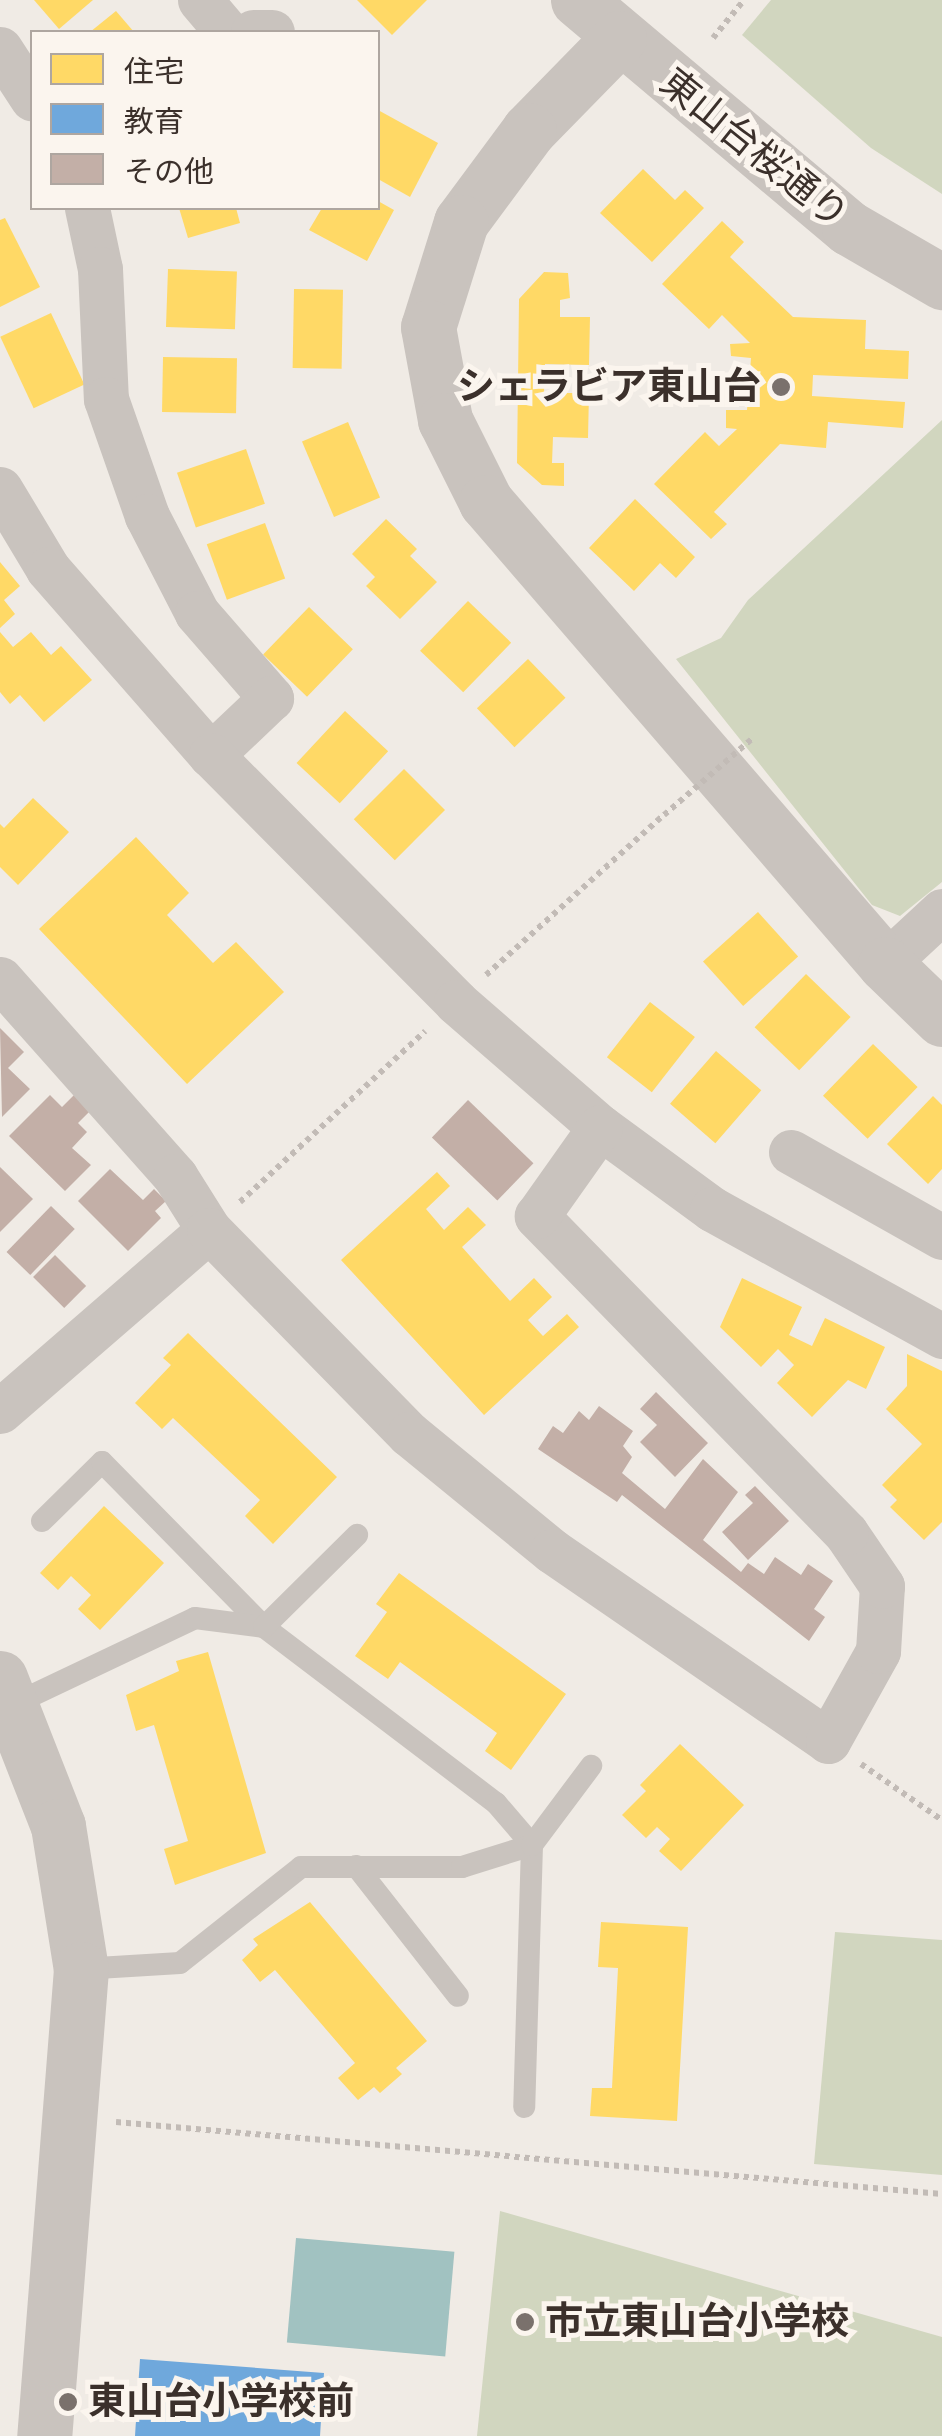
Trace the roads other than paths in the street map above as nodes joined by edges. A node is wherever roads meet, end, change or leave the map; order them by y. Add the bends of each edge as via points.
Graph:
1 (200, 0) edge
2 (578, 0) edge
3 (225, 30) edge
4 (619, 38) junction
5 (0, 49) edge
6 (30, 95) edge
7 (87, 210) edge
8 (942, 282) edge
9 (0, 488) edge
10 (212, 755) junction
11 (942, 912) edge
12 (885, 964) junction
13 (0, 979) edge
14 (942, 1018) edge
15 (600, 1127) junction
16 (791, 1152) dead end
17 (208, 1230) junction
18 (942, 1236) edge
19 (942, 1336) edge
20 (9, 1387) edge
21 (42, 1521) dead end
22 (357, 1535) dead end
23 (264, 1627) junction
24 (7, 1691) edge
25 (591, 1766) dead end
26 (532, 1845) junction
27 (356, 1866) junction
28 (81, 1969) junction
29 (458, 1996) dead end
30 (524, 2107) dead end
31 (44, 2436) edge

1 - 3 street
2 - 4 street, 東山台桜通り
4 - 8 street, 東山台桜通り via 849,228
4 - 12 street via 529,130 461,222 428,327 445,420 486,502
5 - 6 street
7 - 10 street via 100,269 106,399 148,516 197,614 272,698
9 - 10 street via 48,569
10 - 15 street via 366,917
11 - 12 street
12 - 14 street
13 - 17 street via 175,1176
15 - 17 street via 536,1216 846,1533 882,1586 878,1651 828,1741 552,1551 409,1434
15 - 19 street via 712,1210
16 - 18 street
17 - 20 street
21 - 23 lane via 102,1462
22 - 23 lane
23 - 24 lane via 195,1618
23 - 26 lane via 496,1803
24 - 28 street via 58,1826
25 - 26 lane
26 - 27 lane via 462,1867
26 - 30 lane
27 - 28 lane via 301,1868 180,1963
27 - 29 lane
28 - 31 street

